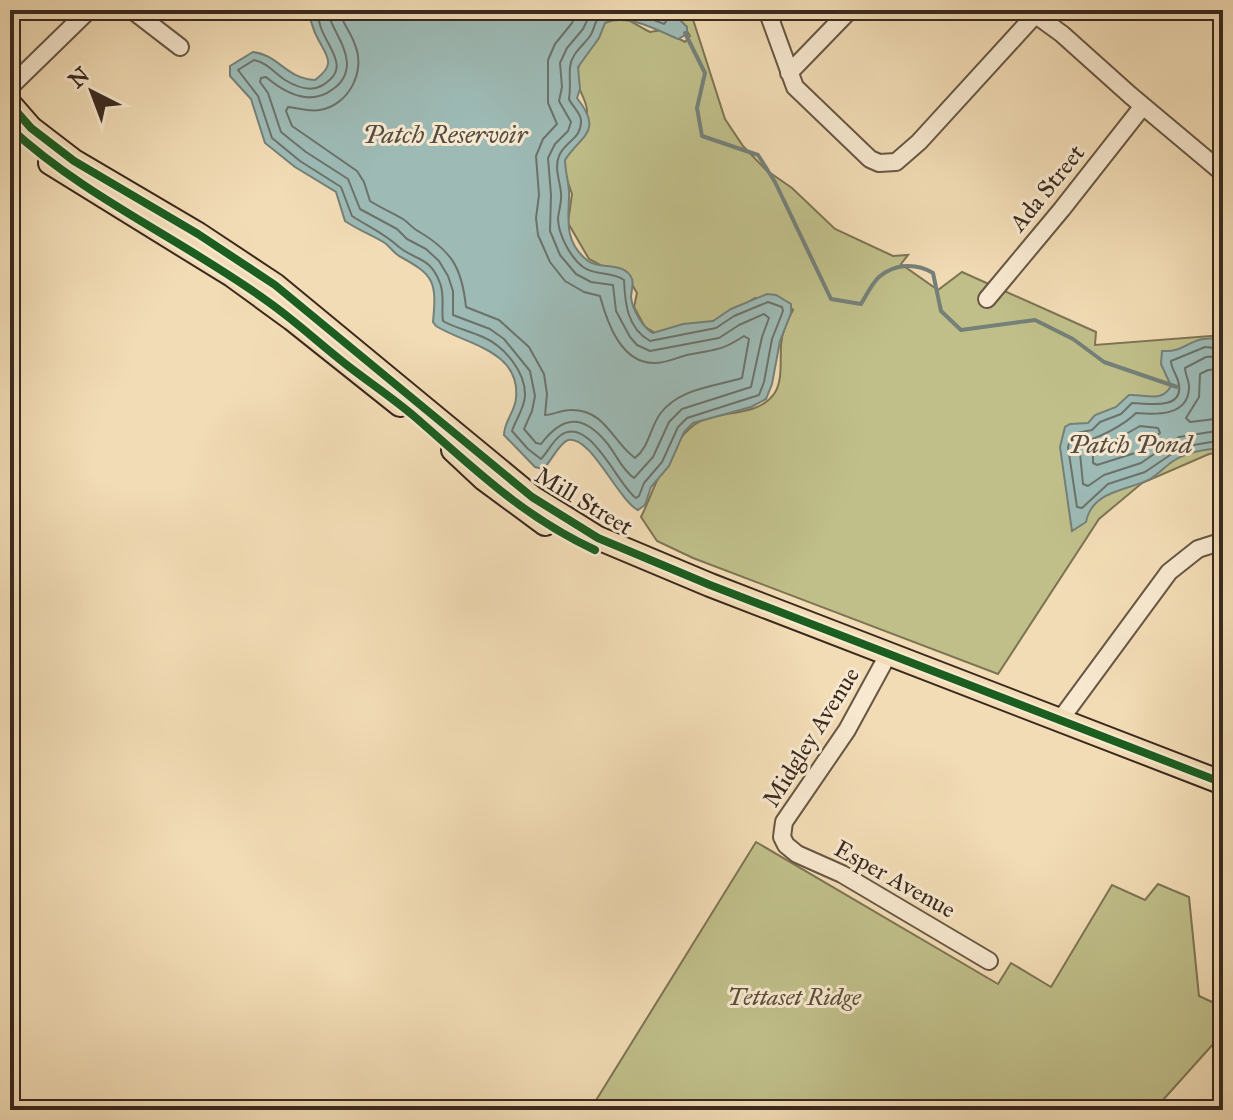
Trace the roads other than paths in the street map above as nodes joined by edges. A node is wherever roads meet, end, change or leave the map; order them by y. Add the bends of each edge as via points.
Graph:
1 (89, 10) edge
2 (132, 10) edge
3 (767, 10) edge
4 (850, 10) edge
5 (1032, 12) edge
6 (180, 47) dead end
7 (789, 73) junction
8 (10, 87) edge
9 (10, 104) edge
10 (1143, 106) junction
11 (10, 128) edge
12 (1223, 173) edge
13 (987, 299) dead end
14 (474, 458) junction
15 (1223, 541) edge
16 (883, 664) junction
17 (1060, 720) junction
18 (1223, 782) edge
19 (1223, 795) edge
20 (782, 837) joint
21 (989, 961) dead end

1 - 8 street
2 - 6 street
3 - 7 street
4 - 7 street
5 - 7 street via 919,142 903,158 887,164 870,159 839,131 795,87
5 - 10 street
9 - 14 main road, Mill Street via 56,149 275,285
10 - 12 street
10 - 13 street, Ada Street
11 - 14 main road, Mill Street via 61,170 267,300
14 - 16 main road, Mill Street via 503,495 604,554
14 - 17 main road, Mill Street via 598,538
15 - 17 street via 1198,549 1169,572
16 - 19 main road, Mill Street
16 - 20 street, Midgley Avenue via 847,730 784,822
17 - 18 main road, Mill Street
20 - 21 street, Esper Avenue via 797,854 842,874

